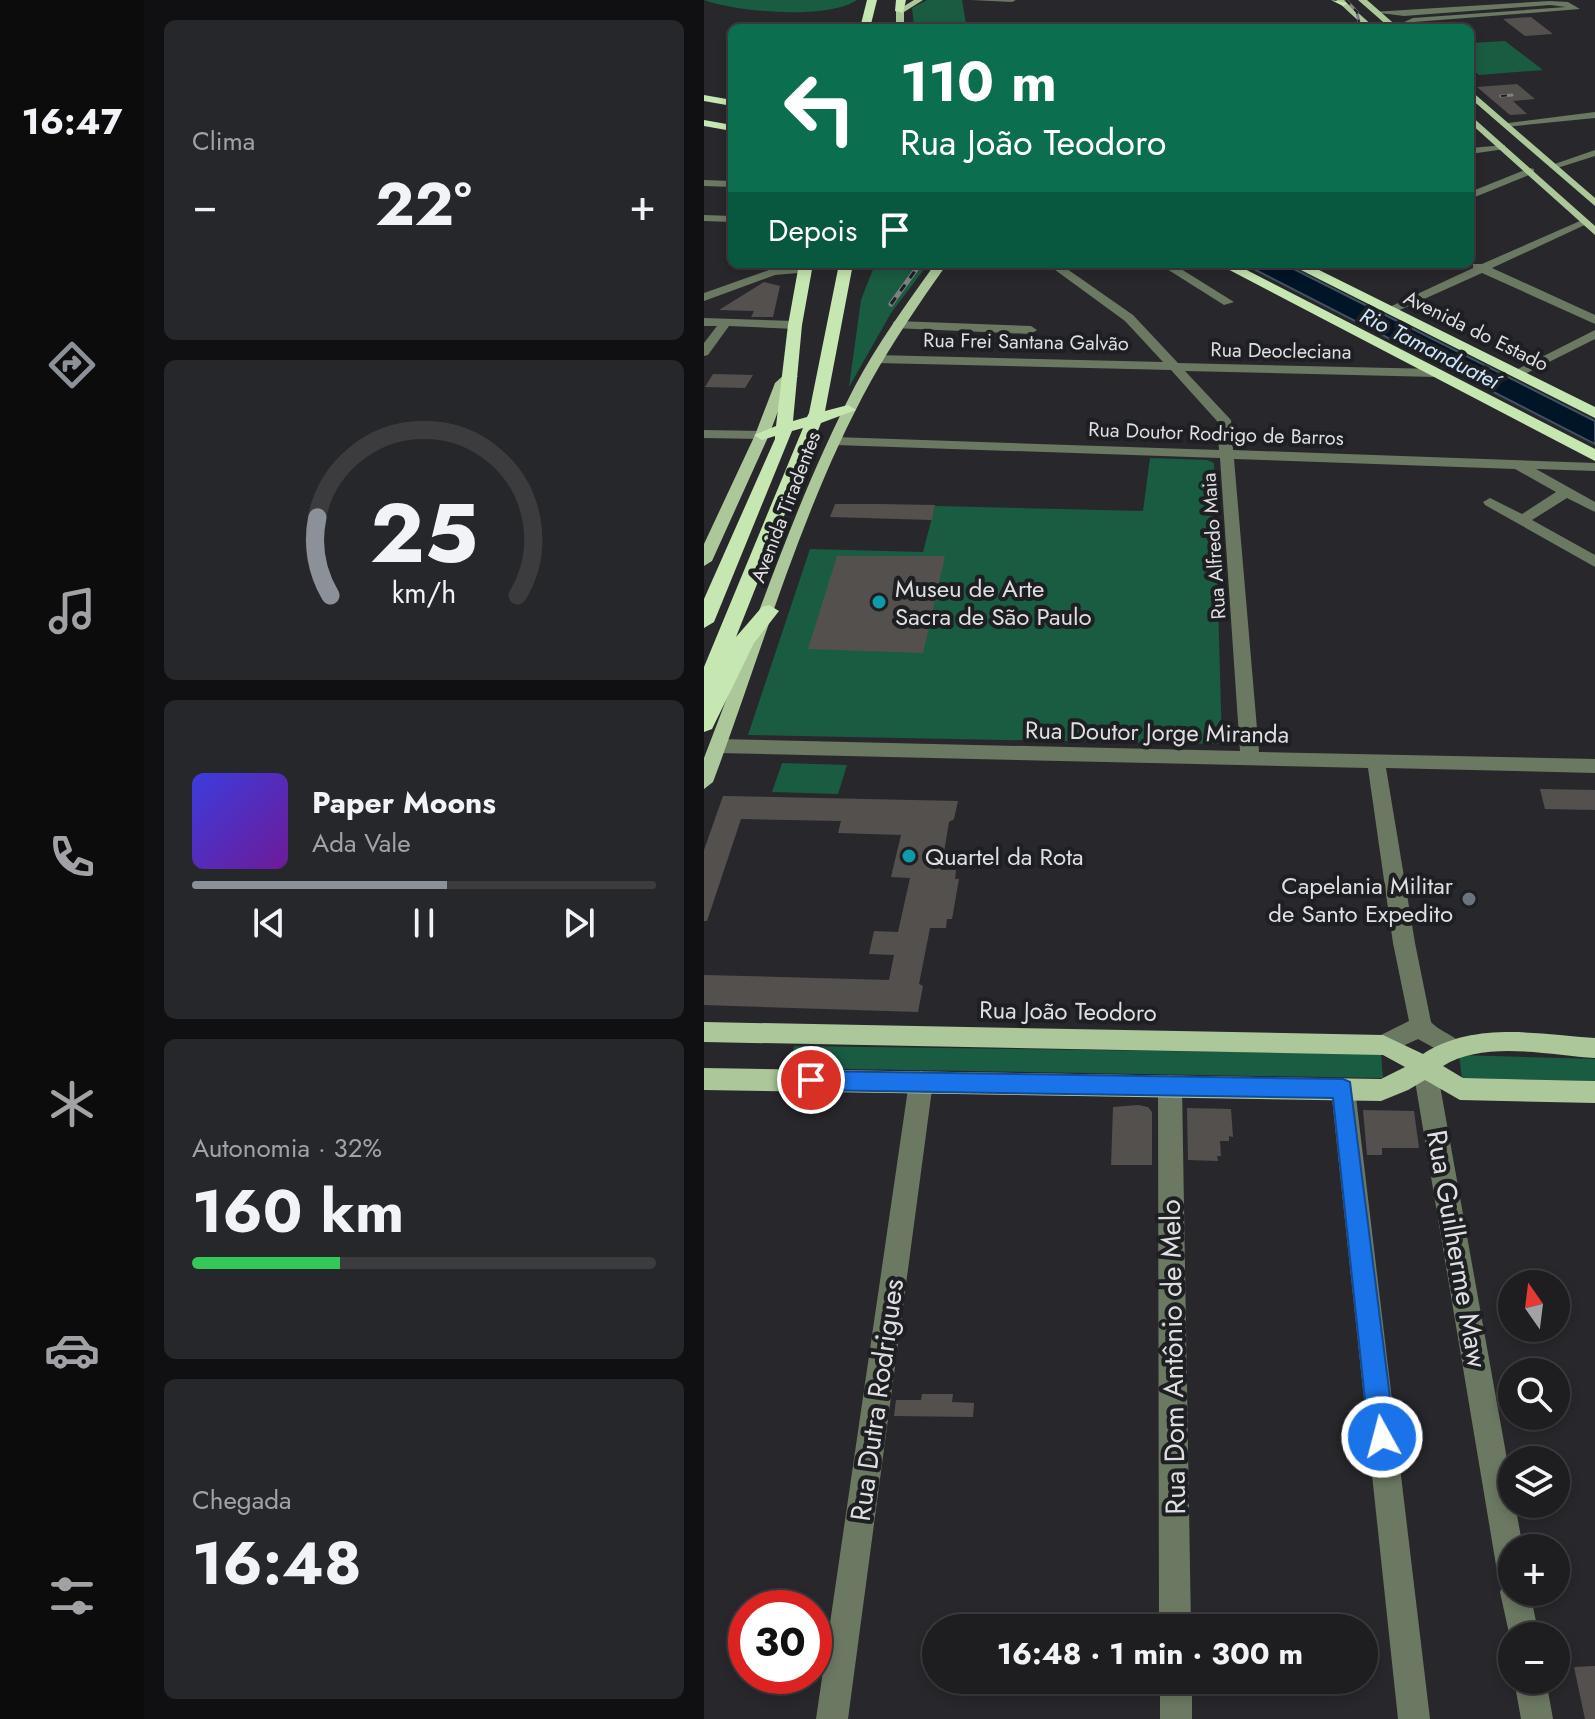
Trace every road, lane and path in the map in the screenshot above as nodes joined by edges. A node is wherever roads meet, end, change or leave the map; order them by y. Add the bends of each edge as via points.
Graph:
1 (872, 0) edge
2 (882, 0) edge
3 (901, 0) edge
4 (919, 0) edge
5 (975, 0) edge
6 (1012, 0) edge
7 (1362, 0) edge
8 (1340, 1) edge
9 (1014, 10) dead end
10 (900, 11) junction
11 (1438, 11) junction
12 (1376, 12) junction
13 (1445, 19) junction
14 (866, 24) edge
15 (879, 24) edge
16 (900, 24) edge
17 (977, 24) edge
18 (1017, 24) edge
19 (1366, 24) edge
20 (1390, 24) edge
21 (1401, 24) edge
22 (1474, 96) edge
23 (704, 98) edge
24 (728, 102) edge
25 (1493, 113) junction
26 (1595, 115) edge
27 (704, 123) edge
28 (1505, 124) junction
29 (1476, 126) edge
30 (728, 127) edge
31 (1502, 147) junction
32 (1474, 150) edge
33 (1538, 152) junction
34 (1595, 153) edge
35 (1554, 166) junction
36 (1530, 171) junction
37 (704, 183) edge
38 (728, 184) edge
39 (1474, 194) edge
40 (1595, 203) edge
41 (704, 218) edge
42 (728, 219) edge
43 (1584, 223) junction
44 (1595, 232) edge
45 (1474, 265) edge
46 (799, 268) edge
47 (805, 268) edge
48 (845, 268) edge
49 (938, 268) edge
50 (1059, 268) edge
51 (1172, 268) edge
52 (1233, 268) edge
53 (1304, 268) edge
54 (1483, 268) junction
55 (704, 297) edge
56 (1228, 302) dead end
57 (1389, 310) junction
58 (1595, 320) edge
59 (704, 322) edge
60 (725, 323) junction
61 (795, 325) junction
62 (897, 325) junction
63 (1031, 330) dead end
64 (1595, 334) edge
65 (704, 352) edge
66 (831, 354) junction
67 (876, 359) junction
68 (1175, 367) junction
69 (1436, 373) junction
70 (1516, 373) junction
71 (791, 376) junction
72 (1595, 413) edge
73 (814, 422) junction
74 (840, 423) junction
75 (785, 431) junction
76 (704, 434) edge
77 (762, 435) junction
78 (1227, 455) junction
79 (1595, 456) edge
80 (1517, 465) junction
81 (1595, 467) edge
82 (1567, 492) junction
83 (1490, 502) dead end
84 (1595, 508) edge
85 (1522, 520) junction
86 (704, 561) edge
87 (1595, 562) edge
88 (769, 611) junction
89 (704, 622) edge
90 (704, 693) edge
91 (704, 724) edge
92 (718, 746) junction
93 (1250, 758) junction
94 (1376, 761) junction
95 (1595, 766) edge
96 (704, 782) edge
97 (1421, 1026) junction
98 (704, 1032) edge
99 (1383, 1045) junction
100 (1595, 1048) edge
101 (1454, 1049) junction
102 (1425, 1069) junction
103 (704, 1079) edge
104 (921, 1082) junction
105 (1170, 1086) junction
106 (1343, 1089) junction
107 (1595, 1092) edge
108 (1506, 1534) edge
109 (1175, 1614) edge
110 (1176, 1694) edge
111 (1533, 1694) edge
112 (832, 1719) edge
113 (1176, 1719) edge
114 (1414, 1719) edge
115 (1537, 1719) edge

1 - 14 highway
2 - 15 highway
3 - 10 highway
4 - 10 main road
5 - 6 street
5 - 17 street
7 - 12 main road
8 - 19 main road
9 - 18 street
10 - 16 main road
11 - 12 street
11 - 13 street via 1430,15
11 - 13 street via 1559,3 1576,9
12 - 20 main road
13 - 21 street
22 - 25 main road
23 - 24 highway
25 - 28 main road
25 - 29 main road
26 - 28 street
27 - 30 highway
28 - 29 main road
28 - 33 main road
29 - 31 main road
29 - 33 main road via 1505,133
31 - 32 street
31 - 36 main road
33 - 35 main road
34 - 35 street
35 - 40 main road
36 - 39 street
36 - 43 main road
37 - 38 street
41 - 42 street
43 - 44 main road
43 - 54 street
45 - 54 street
46 - 55 street
47 - 61 highway, Avenida Tiradentes
48 - 66 highway
49 - 62 main road, Avenida Tiradentes
50 - 68 street, Rua Alfredo Maia via 1118,308
51 - 56 street
52 - 69 highway
53 - 57 highway, Avenida do Estado
54 - 57 street
54 - 58 street
57 - 70 highway, Avenida do Estado
59 - 60 street
60 - 61 street
60 - 65 street
61 - 71 highway, Avenida Tiradentes
62 - 63 street
62 - 67 main road, Avenida Tiradentes
64 - 70 street
66 - 73 highway, Avenida Tiradentes
66 - 74 highway via 837,361
67 - 68 street, Rua Frei Santana Galvão
67 - 74 main road, Avenida Tiradentes
68 - 69 street, Rua Deocleciana
68 - 78 street, Rua Alfredo Maia via 1224,420
69 - 79 highway
70 - 72 highway, Avenida do Estado
71 - 75 highway, Avenida Tiradentes
71 - 77 main road, Avenida Tiradentes via 782,383
73 - 74 highway
73 - 75 highway
73 - 90 highway, Avenida Tiradentes
74 - 78 street, Rua Doutor Rodrigo de Barros
74 - 88 main road, Avenida Tiradentes
75 - 77 highway
75 - 89 highway, Avenida Tiradentes
76 - 77 street
77 - 86 main road, Avenida Tiradentes
78 - 80 street, Rua Doutor Rodrigo de Barros
78 - 93 street, Rua Alfredo Maia
80 - 81 street, Rua Doutor Rodrigo de Barros
80 - 82 street
82 - 84 street
82 - 85 street
83 - 85 street
85 - 87 street
88 - 91 highway via 745,640
88 - 92 main road, Avenida Tiradentes
92 - 93 street, Rua Doutor Jorge Miranda
92 - 96 main road, Avenida Tiradentes
93 - 94 street, Rua Doutor Jorge Miranda
94 - 95 street, Rua Doutor Jorge Miranda
94 - 97 street
97 - 99 street
97 - 101 street
98 - 99 main road, Rua João Teodoro
99 - 102 main road, Rua João Teodoro
100 - 101 main road via 1485,1044
101 - 102 main road
102 - 106 main road via 1388,1088
102 - 107 main road, Rua João Teodoro via 1470,1091
102 - 108 street, Rua Guilherme Maw
103 - 104 main road
104 - 105 main road
104 - 112 street, Rua Dutra Rodrigues
105 - 106 main road
105 - 109 street, Rua Dom Antônio de Melo
106 - 114 street
110 - 113 street
111 - 115 street

